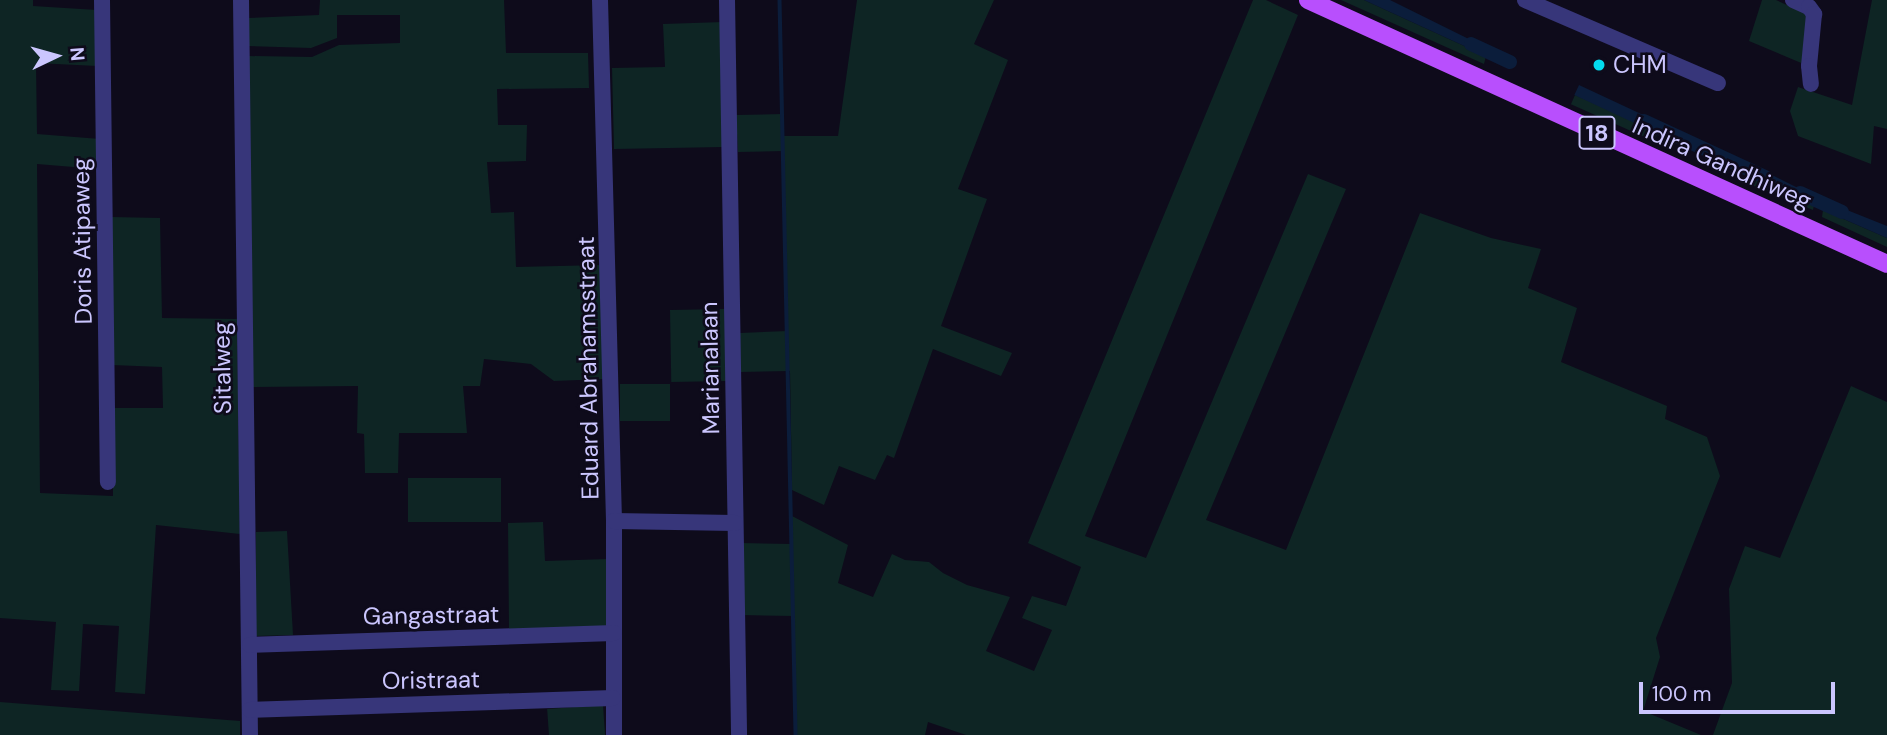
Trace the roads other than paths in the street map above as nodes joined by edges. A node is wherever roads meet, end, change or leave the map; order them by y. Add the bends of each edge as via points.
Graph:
1 (102, 0) edge
2 (241, 0) edge
3 (600, 0) edge
4 (727, 0) edge
5 (1309, 0) edge
6 (1525, 0) edge
7 (1793, 0) edge
8 (1718, 83) dead end
9 (1811, 84) dead end
10 (1887, 264) edge
11 (108, 482) dead end
12 (614, 521) junction
13 (735, 523) junction
14 (614, 634) junction
15 (250, 645) junction
16 (613, 698) junction
17 (250, 710) junction
18 (250, 735) edge
19 (614, 735) edge
20 (739, 735) edge

1 - 11 street, Doris Atipaweg
2 - 15 street, Sitalweg
3 - 12 street, Eduard Abrahamsstraat
4 - 13 street, Marianalaan
5 - 10 main road, Indira Gandhiweg / 18
6 - 8 street
7 - 9 street via 1814,14
12 - 13 street
12 - 14 street, Eduard Abrahamsstraat
13 - 20 street, Marianalaan
14 - 15 street, Gangastraat
14 - 16 street, Eduard Abrahamsstraat
15 - 17 street, Sitalweg
16 - 17 street, Oristraat
16 - 19 street, Eduard Abrahamsstraat
17 - 18 street, Sitalweg

